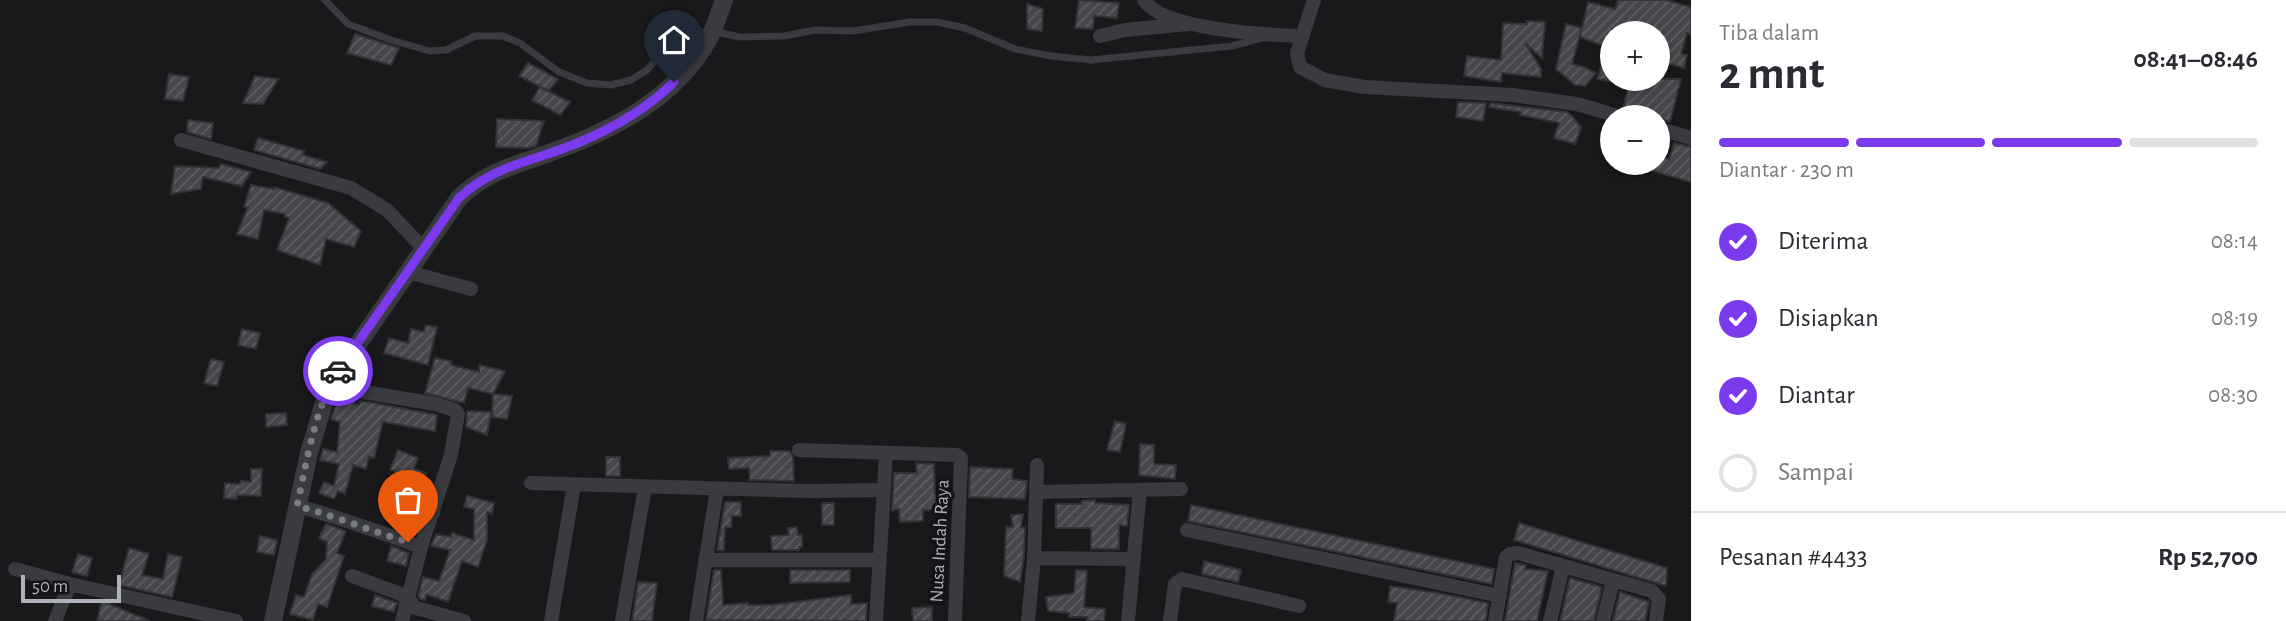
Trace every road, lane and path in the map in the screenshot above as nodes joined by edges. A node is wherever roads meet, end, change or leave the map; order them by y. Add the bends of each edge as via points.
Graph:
1 (324, 0) edge
2 (724, 0) edge
3 (1144, 0) edge
4 (1314, 0) edge
5 (1193, 24) junction
6 (712, 31) junction
7 (1273, 35) junction
8 (1100, 36) dead end
9 (1302, 36) junction
10 (1600, 111) edge
11 (1670, 132) edge
12 (1691, 138) edge
13 (181, 140) dead end
14 (425, 250) junction
15 (408, 272) junction
16 (471, 289) dead end
17 (329, 386) junction
18 (799, 450) dead end
19 (886, 453) junction
20 (1037, 465) dead end
21 (531, 483) dead end
22 (574, 485) junction
23 (645, 487) junction
24 (717, 489) junction
25 (1181, 489) dead end
26 (884, 490) junction
27 (1140, 490) junction
28 (1037, 492) junction
29 (387, 500) dead end
30 (297, 506) junction
31 (433, 514) junction
32 (1187, 530) dead end
33 (421, 547) junction
34 (1034, 558) junction
35 (1132, 559) junction
36 (705, 560) junction
37 (880, 560) junction
38 (1563, 567) junction
39 (15, 569) dead end
40 (352, 576) dead end
41 (1614, 581) junction
42 (70, 584) junction
43 (1500, 596) junction
44 (407, 598) junction
45 (1299, 606) dead end
46 (55, 621) edge
47 (236, 621) edge
48 (273, 621) edge
49 (401, 621) edge
50 (464, 621) edge
51 (551, 621) edge
52 (622, 621) edge
53 (696, 621) edge
54 (876, 621) edge
55 (955, 621) edge
56 (1028, 621) edge
57 (1128, 621) edge
58 (1170, 621) edge
59 (1495, 621) edge
60 (1550, 621) edge
61 (1603, 621) edge
62 (1656, 621) edge

1 - 6 lane via 348,24 391,40 430,51 446,50 475,36 503,36 559,72 587,83 611,85 647,70 669,44
2 - 6 street
3 - 5 street via 1162,13
4 - 9 street
5 - 7 street
5 - 8 street
6 - 7 lane via 740,37 784,36 937,22 965,28 1014,49 1091,60 1232,46
6 - 14 street via 690,66 629,119 475,182
7 - 9 street
9 - 10 street via 1297,53 1300,68 1325,80 1364,87 1512,95
11 - 12 street
13 - 14 street via 351,188 387,210
14 - 15 street
15 - 16 street
15 - 17 street
17 - 30 street
17 - 31 street via 457,412 456,438
18 - 19 street
19 - 26 street
19 - 55 street, Nusa Indah Raya via 961,458
20 - 28 street
21 - 22 street
22 - 23 street
22 - 51 street
23 - 24 street
23 - 52 street
24 - 26 street
24 - 36 street
25 - 27 street
26 - 37 street
27 - 28 street
27 - 35 street
28 - 34 street
29 - 31 street
30 - 33 street
30 - 48 street
31 - 33 street
32 - 43 street
33 - 44 street
34 - 35 street
34 - 56 street
35 - 57 street
36 - 37 street
36 - 53 street
37 - 54 street
38 - 41 street
38 - 43 street via 1510,554
38 - 60 street
39 - 42 street
40 - 44 street
41 - 61 street
41 - 62 street via 1657,594
42 - 46 street
42 - 47 street
43 - 59 street
44 - 49 street
44 - 50 street via 416,608
45 - 58 street via 1182,579 1175,584

